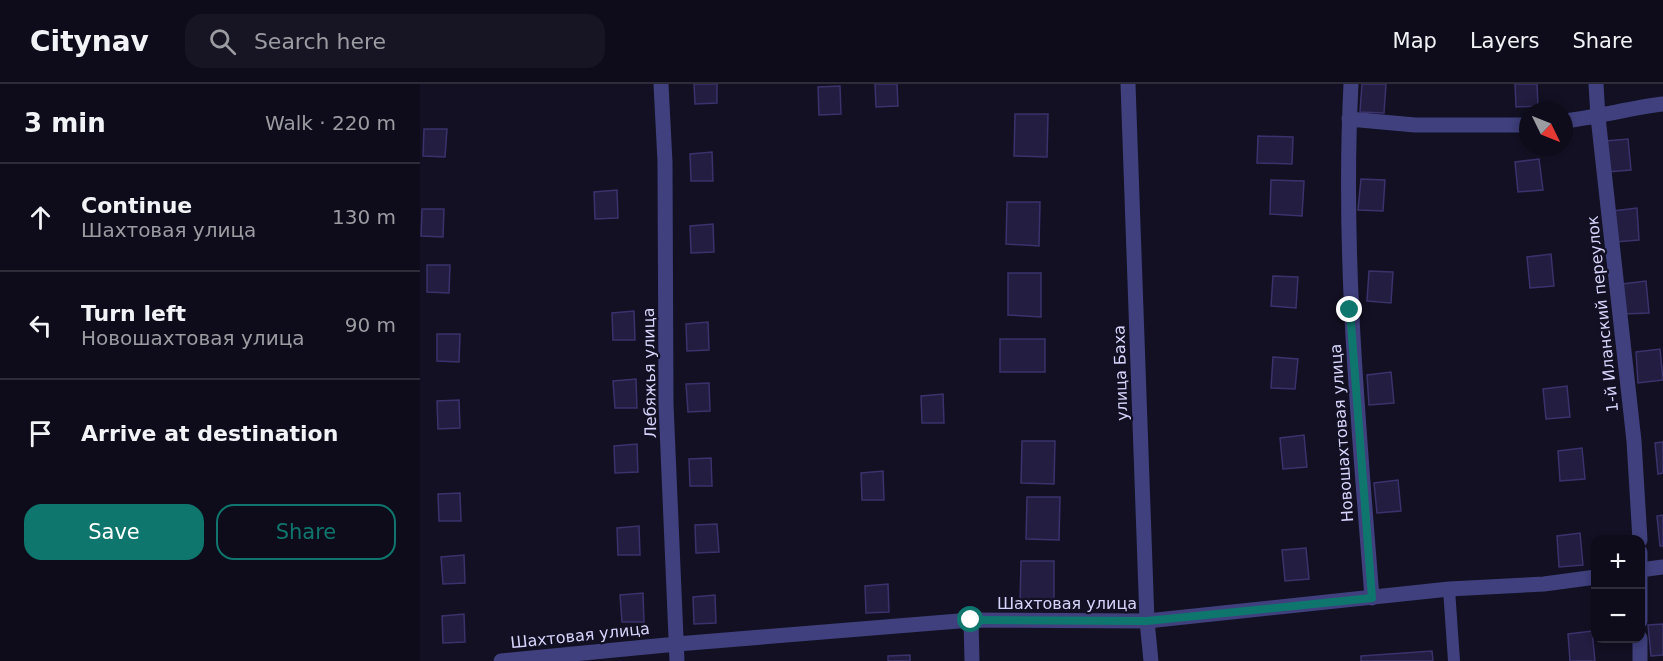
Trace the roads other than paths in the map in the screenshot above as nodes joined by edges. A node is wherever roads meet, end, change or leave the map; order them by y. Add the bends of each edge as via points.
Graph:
1 (661, 84) edge
2 (1128, 84) edge
3 (1351, 84) edge
4 (1596, 84) edge
5 (1663, 104) edge
6 (1598, 117) junction
7 (1349, 119) junction
8 (1573, 120) edge
9 (1519, 125) edge
10 (1640, 535) edge
11 (1663, 567) edge
12 (1645, 569) edge
13 (1591, 577) edge
14 (1449, 589) junction
15 (1372, 598) junction
16 (971, 620) junction
17 (1147, 621) junction
18 (1640, 643) edge
19 (677, 644) junction
20 (501, 661) edge
21 (677, 661) edge
22 (972, 661) edge
23 (1151, 661) edge
24 (1454, 661) edge
25 (1640, 661) edge

1 - 19 street, Лебяжья улица via 666,404
2 - 17 street, улица Баха
3 - 7 street, Новошахтовая улица
4 - 6 street, 1-й Иланский переулок
5 - 6 street
6 - 8 street
6 - 10 street, 1-й Иланский переулок via 1634,441
7 - 9 street via 1415,125
7 - 15 street, Новошахтовая улица via 1350,310
11 - 12 street
13 - 14 street, Шахтовая улица via 1544,584
14 - 15 street, Шахтовая улица
14 - 24 lane
15 - 17 street, Шахтовая улица
16 - 17 street, Шахтовая улица
16 - 19 street, Шахтовая улица
16 - 22 street
17 - 23 street, улица Баха
18 - 25 street
19 - 20 street, Шахтовая улица
19 - 21 street, Лебяжья улица

